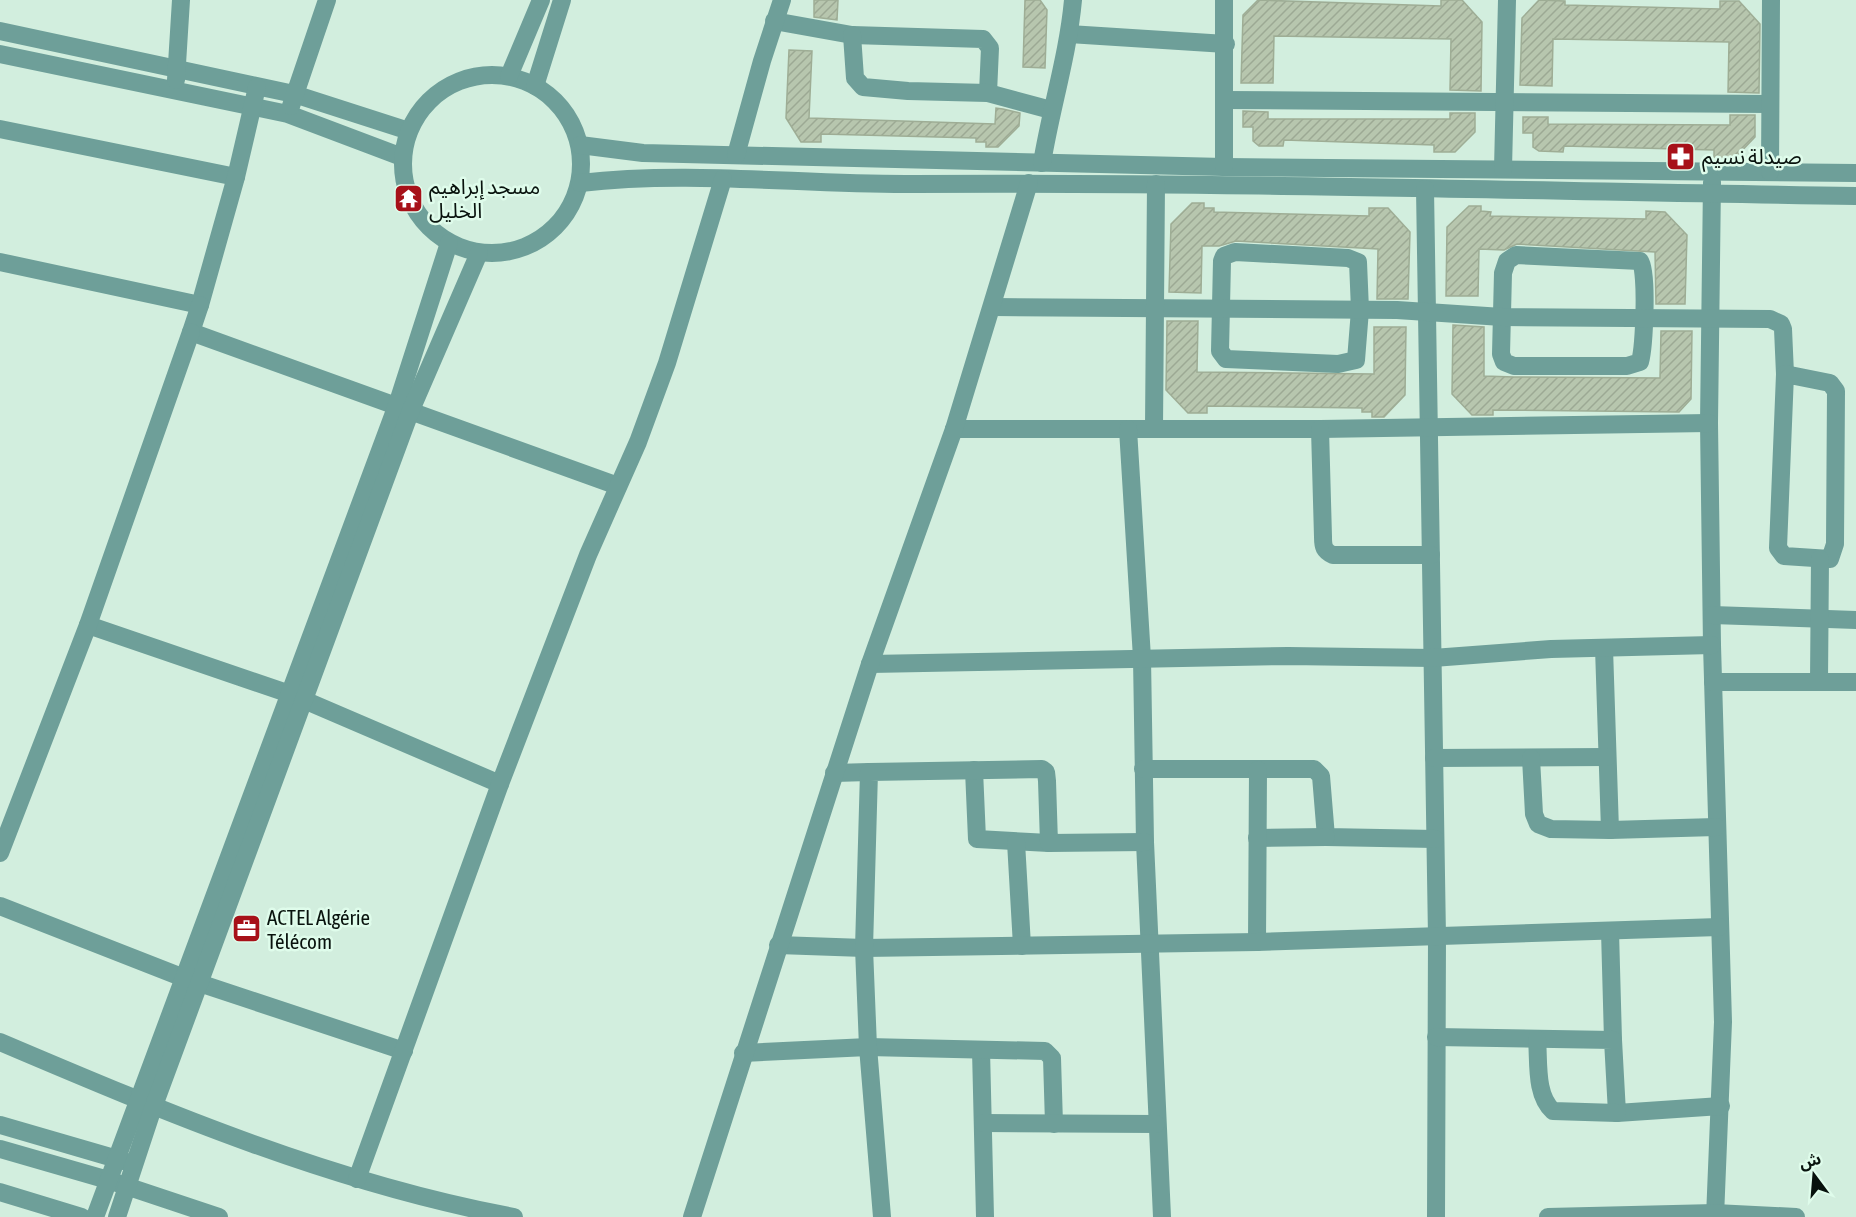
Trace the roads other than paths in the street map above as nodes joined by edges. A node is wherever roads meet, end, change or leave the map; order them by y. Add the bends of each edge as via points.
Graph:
1 (181, 0) edge
2 (327, 0) edge
3 (541, 0) edge
4 (562, 0) edge
5 (782, 0) edge
6 (1072, 0) edge
7 (1224, 0) edge
8 (1507, 0) edge
9 (1771, 0) edge
10 (774, 21) junction
11 (0, 31) edge
12 (1070, 34) junction
13 (852, 35) junction
14 (1226, 44) junction
15 (0, 54) edge
16 (177, 70) junction
17 (509, 76) junction
18 (536, 86) junction
19 (257, 87) junction
20 (176, 91) junction
21 (988, 93) junction
22 (294, 94) junction
23 (1225, 100) junction
24 (1503, 102) junction
25 (1770, 104) junction
26 (253, 105) junction
27 (1051, 110) junction
28 (288, 114) junction
29 (0, 129) edge
30 (409, 131) junction
31 (580, 145) junction
32 (736, 156) junction
33 (402, 157) junction
34 (1042, 163) junction
35 (1224, 167) junction
36 (1457, 169) junction
37 (1503, 169) junction
38 (1713, 171) junction
39 (1770, 172) junction
40 (1856, 173) edge
41 (236, 177) junction
42 (723, 179) junction
43 (580, 183) junction
44 (1029, 183) junction
45 (1156, 184) junction
46 (1425, 189) junction
47 (1457, 189) junction
48 (1710, 194) junction
49 (1856, 196) edge
50 (449, 243) junction
51 (478, 253) junction
52 (0, 262) edge
53 (200, 305) junction
54 (993, 307) junction
55 (1153, 309) junction
56 (1222, 309) junction
57 (1360, 310) junction
58 (1426, 311) junction
59 (1502, 317) junction
60 (1642, 318) junction
61 (1710, 318) junction
62 (191, 332) junction
63 (1785, 374) junction
64 (404, 408) junction
65 (1709, 423) junction
66 (1428, 427) junction
67 (1154, 428) junction
68 (954, 429) junction
69 (1128, 429) junction
70 (1320, 429) junction
71 (618, 486) junction
72 (1431, 555) junction
73 (1820, 559) junction
74 (1712, 615) junction
75 (1820, 619) junction
76 (1856, 620) edge
77 (88, 625) junction
78 (1712, 645) junction
79 (1604, 648) junction
80 (1142, 658) junction
81 (1433, 658) junction
82 (870, 664) junction
83 (1819, 681) junction
84 (1713, 682) junction
85 (1856, 682) edge
86 (297, 698) junction
87 (1607, 757) junction
88 (1434, 758) junction
89 (1531, 758) junction
90 (1143, 769) junction
91 (974, 770) junction
92 (1258, 770) junction
93 (869, 772) junction
94 (834, 773) junction
95 (500, 784) junction
96 (1716, 827) junction
97 (1610, 830) junction
98 (1326, 837) junction
99 (1257, 838) junction
100 (1435, 839) junction
101 (1016, 842) junction
102 (1145, 842) junction
103 (1049, 843) junction
104 (0, 853) edge
105 (0, 906) edge
106 (1719, 927) junction
107 (1610, 931) junction
108 (1437, 937) junction
109 (1257, 942) junction
110 (1149, 943) junction
111 (778, 945) junction
112 (1022, 946) junction
113 (864, 948) junction
114 (193, 981) junction
115 (1436, 1037) junction
116 (1537, 1039) junction
117 (1613, 1040) junction
118 (0, 1042) edge
119 (868, 1047) junction
120 (981, 1050) junction
121 (404, 1051) junction
122 (743, 1053) junction
123 (146, 1103) junction
124 (1721, 1106) junction
125 (1617, 1113) junction
126 (983, 1123) junction
127 (1054, 1124) junction
128 (1156, 1124) junction
129 (0, 1125) edge
130 (0, 1149) edge
131 (115, 1158) junction
132 (135, 1164) junction
133 (357, 1179) junction
134 (108, 1180) junction
135 (127, 1186) junction
136 (0, 1192) edge
137 (1715, 1215) edge
138 (82, 1217) edge
139 (95, 1217) edge
140 (117, 1217) edge
141 (219, 1217) edge
142 (514, 1217) edge
143 (692, 1217) edge
144 (882, 1217) edge
145 (985, 1217) edge
146 (1162, 1217) edge
147 (1436, 1217) edge
148 (1548, 1217) edge
149 (1796, 1217) edge

1 - 16 street
2 - 22 street
3 - 17 street
4 - 18 street
5 - 10 street
6 - 12 street
7 - 14 street
8 - 24 street
9 - 25 street
10 - 13 street
10 - 32 street
11 - 16 street
12 - 14 street
12 - 27 street
13 - 21 street via 855,78 863,87
13 - 21 street via 986,40 990,48
14 - 23 street
15 - 20 street
16 - 19 street
16 - 20 street
17 - 18 street
17 - 30 street via 478,76 449,86 425,105
18 - 31 street via 556,101 571,122
19 - 22 street
19 - 26 street
20 - 26 street
21 - 27 street
22 - 28 street
22 - 30 street
23 - 24 street
23 - 35 street
24 - 25 street
24 - 37 street
25 - 39 street
26 - 28 street
26 - 41 street
27 - 34 street
28 - 33 street
29 - 41 street
30 - 33 street
31 - 32 street via 644,153
31 - 43 street
32 - 34 street
33 - 50 street via 404,183 413,207 429,228
34 - 35 street
35 - 36 street
36 - 37 street
36 - 47 street
37 - 38 street
38 - 39 street
38 - 48 street
39 - 40 street
41 - 53 street
42 - 43 street via 657,176
42 - 44 street via 863,184
42 - 71 street via 667,363
43 - 51 street via 570,208 553,229 531,245 506,253
44 - 45 street
44 - 54 street
45 - 46 street
45 - 55 street
46 - 47 street
46 - 58 street
47 - 48 street
48 - 49 street
48 - 61 street
50 - 51 street
50 - 64 street
51 - 64 street
52 - 53 street
53 - 62 street
54 - 55 street
54 - 68 street
55 - 56 street
55 - 67 street
56 - 57 street
56 - 57 street via 1220,351 1226,359 1338,364 1356,360
56 - 57 street via 1222,261 1228,254 1246,252 1353,259 1359,265
57 - 58 street
58 - 59 street
58 - 66 street
59 - 60 street
59 - 60 street via 1501,354 1508,364 1615,366 1640,362
59 - 60 street via 1504,265 1516,255 1640,261 1644,267
60 - 61 street
61 - 63 street via 1770,319 1781,324 1785,336
61 - 65 street
62 - 64 street
62 - 77 street
63 - 73 street via 1778,548 1784,556
63 - 73 street via 1830,383 1836,391 1835,544 1833,556
64 - 71 street
64 - 86 street
65 - 66 street
65 - 74 street
66 - 70 street
66 - 72 street
67 - 69 street
67 - 70 street
68 - 69 street
68 - 82 street
69 - 80 street
70 - 72 street via 1323,547 1327,553
71 - 95 street
72 - 81 street
73 - 75 street
74 - 75 street
74 - 78 street
75 - 76 street
75 - 83 street
77 - 86 street
77 - 104 street
78 - 79 street
78 - 84 street
79 - 81 street
79 - 87 street
80 - 81 street
80 - 82 street
80 - 90 street
81 - 88 street
82 - 94 street
83 - 84 street
83 - 85 street
84 - 96 street
86 - 95 street
86 - 114 street
87 - 89 street
87 - 97 street
88 - 89 street
88 - 100 street
89 - 97 street via 1538,824 1551,829
90 - 92 street
90 - 102 street
91 - 93 street
91 - 101 street via 975,837 981,841
91 - 103 street via 1038,768 1046,772
92 - 98 street via 1318,770
92 - 99 street
93 - 94 street
93 - 113 street
94 - 111 street
95 - 121 street
96 - 97 street
96 - 106 street
98 - 99 street
98 - 100 street
99 - 109 street
100 - 108 street
101 - 103 street
101 - 112 street
102 - 103 street
102 - 110 street
105 - 114 street
106 - 107 street
106 - 124 street
107 - 108 street
107 - 117 street
108 - 109 street
108 - 115 street
109 - 110 street
110 - 112 street
110 - 128 street
111 - 113 street
111 - 122 street
112 - 113 street
113 - 119 street
114 - 121 street
114 - 123 street
115 - 116 street
115 - 147 street
116 - 117 street
116 - 125 street via 1542,1095 1553,1111
117 - 125 street
118 - 123 street
119 - 120 street
119 - 122 street
119 - 144 street
120 - 126 street
120 - 127 street via 1050,1053
121 - 133 street
122 - 143 street
123 - 131 street
123 - 132 street
123 - 133 street
124 - 125 street
124 - 137 street
126 - 127 street
126 - 145 street
127 - 128 street
128 - 146 street
129 - 131 street
130 - 134 street
131 - 132 street
131 - 134 street
132 - 135 street
133 - 142 street
134 - 135 street
134 - 139 street
135 - 140 street
135 - 141 street
136 - 138 street
137 - 148 street
137 - 149 street

